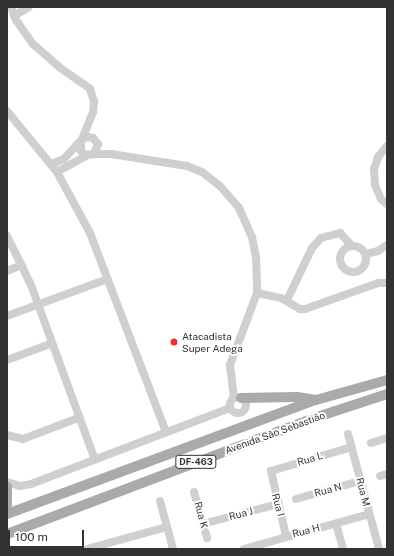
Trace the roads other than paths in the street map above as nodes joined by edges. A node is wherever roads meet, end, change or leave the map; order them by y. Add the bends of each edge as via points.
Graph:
1 (11, 7) edge
2 (29, 7) edge
3 (14, 16) junction
4 (7, 111) edge
5 (90, 125) junction
6 (82, 140) junction
7 (95, 141) junction
8 (387, 146) edge
9 (111, 154) junction
10 (91, 155) junction
11 (51, 164) junction
12 (57, 172) junction
13 (387, 204) edge
14 (7, 236) edge
15 (351, 245) junction
16 (387, 245) edge
17 (365, 254) junction
18 (22, 265) junction
19 (7, 271) edge
20 (107, 279) junction
21 (387, 283) edge
22 (257, 293) junction
23 (287, 300) junction
24 (37, 304) junction
25 (7, 316) edge
26 (50, 344) junction
27 (7, 360) edge
28 (387, 380) edge
29 (387, 394) edge
30 (238, 398) junction
31 (316, 400) junction
32 (230, 408) junction
33 (78, 418) junction
34 (166, 432) junction
35 (7, 434) edge
36 (348, 434) dead end
37 (387, 438) edge
38 (371, 443) dead end
39 (352, 448) junction
40 (95, 460) junction
41 (270, 473) joint
42 (360, 481) junction
43 (7, 482) edge
44 (7, 487) edge
45 (194, 492) dead end
46 (296, 498) dead end
47 (160, 501) dead end
48 (278, 504) junction
49 (7, 505) edge
50 (7, 514) edge
51 (369, 514) junction
52 (203, 524) junction
53 (336, 524) junction
54 (167, 528) junction
55 (8, 536) edge
56 (286, 536) junction
57 (207, 538) dead end
58 (87, 549) edge
59 (173, 549) edge
60 (245, 549) edge
61 (343, 549) edge
62 (379, 549) edge

1 - 3 street
2 - 3 street
3 - 5 street via 33,44 59,67 90,88 94,101
4 - 11 street
5 - 6 street
5 - 7 street
6 - 7 street
6 - 10 street via 81,151
6 - 11 street via 64,159
7 - 9 street
7 - 10 street
8 - 13 street via 378,157 374,169 375,185 381,199
9 - 10 street
9 - 22 street via 187,166 202,172 220,186 238,208 252,237 256,257
10 - 12 street
11 - 12 street
12 - 20 street via 90,233
14 - 18 street
15 - 17 street via 358,246
15 - 17 street via 346,246 340,259 341,264 350,272 362,269 367,263
15 - 23 street via 340,233 321,238 312,248
16 - 17 street via 378,251
18 - 19 street
18 - 24 street
20 - 24 street
20 - 34 street
21 - 23 street via 378,283 305,309 300,309
22 - 23 street
22 - 30 street via 230,365
24 - 25 street
24 - 26 street
26 - 27 street
26 - 33 street
28 - 31 main road, Avenida São Sebastião / DF-463
29 - 55 main road, Avenida São Sebastião / DF-463 via 314,418
30 - 31 main road via 297,397
30 - 32 street
30 - 32 street via 245,402 243,411 234,412
31 - 50 main road, Avenida São Sebastião / DF-463
32 - 34 street
33 - 35 street via 23,438
33 - 40 street
34 - 40 street
36 - 39 street, Rua M
37 - 38 street
39 - 41 street, Rua L via 272,470
39 - 42 street, Rua M
40 - 43 street via 25,486
41 - 48 street, Rua I
42 - 46 street, Rua N
42 - 51 street, Rua M
44 - 49 main road
45 - 52 street, Rua K
47 - 54 street
48 - 52 street, Rua J
48 - 56 street, Rua I
51 - 53 street, Rua H
51 - 62 street, Rua M
52 - 57 street, Rua K
53 - 56 street, Rua H
53 - 61 street
54 - 58 street
54 - 59 street
56 - 60 street, Rua H

